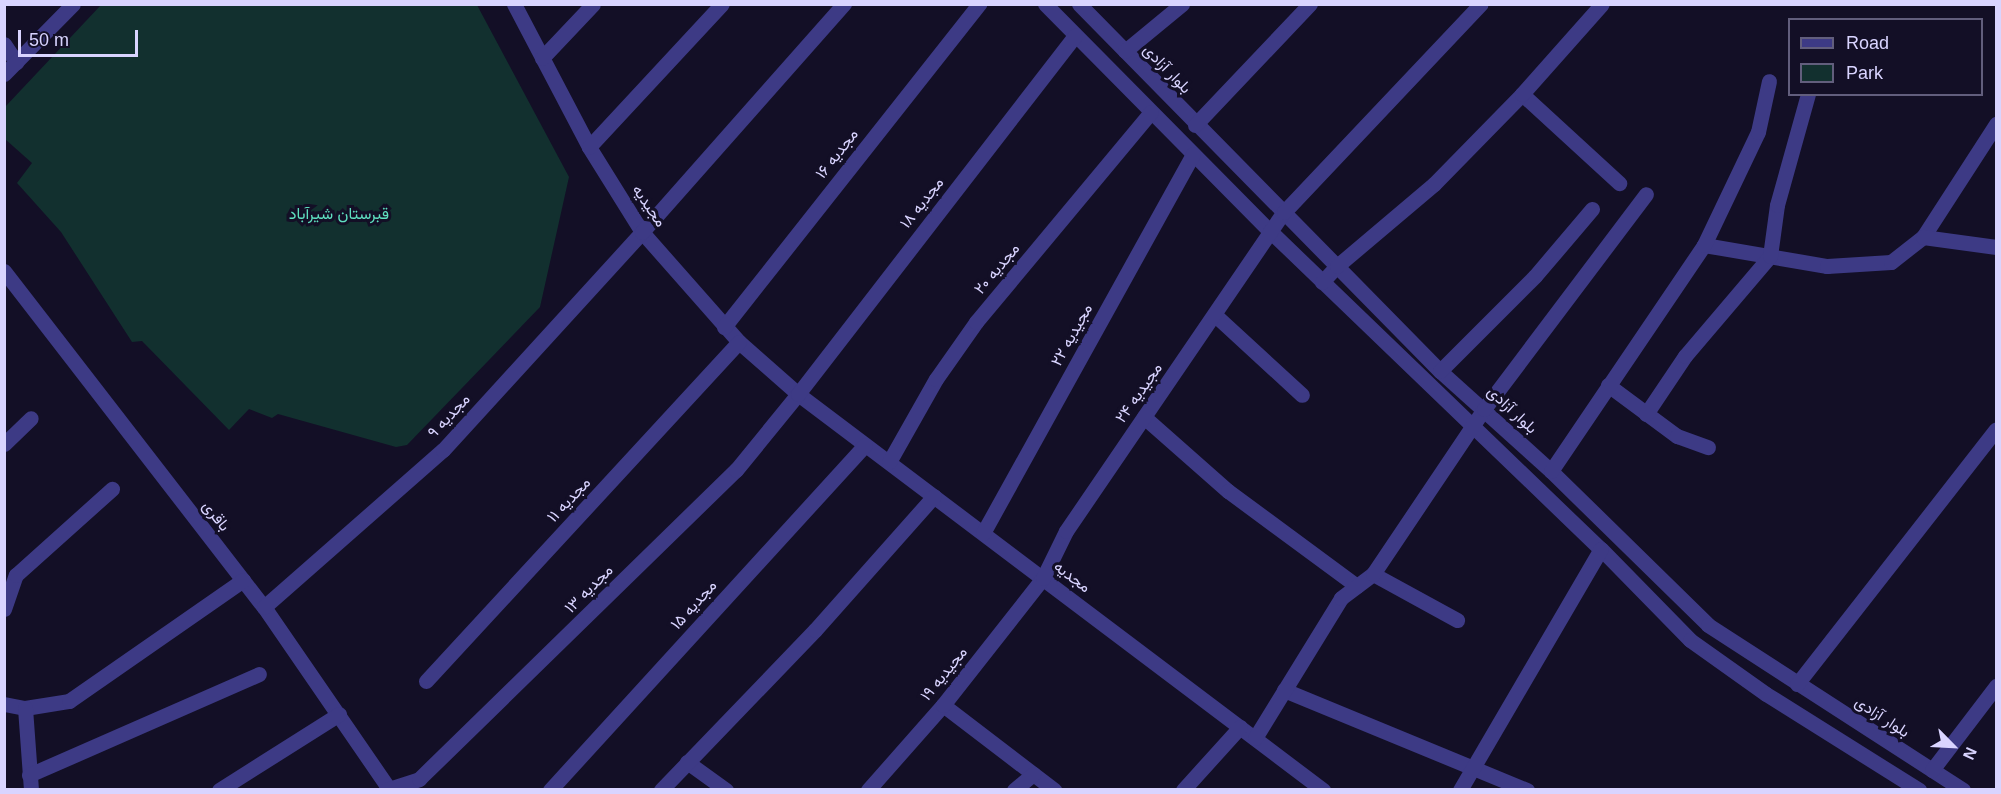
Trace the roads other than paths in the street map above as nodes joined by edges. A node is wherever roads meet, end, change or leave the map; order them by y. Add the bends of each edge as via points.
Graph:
1 (73, 4) edge
2 (514, 4) edge
3 (593, 4) edge
4 (722, 4) edge
5 (844, 4) edge
6 (979, 4) edge
7 (1045, 4) edge
8 (1079, 4) edge
9 (1182, 4) edge
10 (1310, 4) edge
11 (1481, 4) edge
12 (1602, 4) edge
13 (1075, 35) junction
14 (4, 44) edge
15 (1125, 51) junction
16 (542, 58) junction
17 (16, 62) junction
18 (4, 74) edge
19 (1769, 81) dead end
20 (1522, 94) junction
21 (1807, 96) edge
22 (1151, 112) junction
23 (1195, 125) junction
24 (1995, 130) edge
25 (589, 147) junction
26 (1193, 154) junction
27 (1619, 183) dead end
28 (1646, 194) dead end
29 (1593, 209) dead end
30 (1284, 212) junction
31 (1270, 231) junction
32 (642, 232) junction
33 (1923, 237) junction
34 (1704, 245) junction
35 (1996, 247) edge
36 (1770, 256) junction
37 (1337, 266) junction
38 (6, 275) edge
39 (1322, 282) junction
40 (1215, 315) junction
41 (724, 327) junction
42 (739, 342) junction
43 (1440, 371) junction
44 (1608, 385) junction
45 (798, 394) junction
46 (1302, 395) dead end
47 (1484, 409) junction
48 (1646, 414) junction
49 (1144, 417) junction
50 (31, 418) dead end
51 (1472, 427) junction
52 (1996, 429) edge
53 (4, 444) edge
54 (865, 445) junction
55 (1708, 447) dead end
56 (889, 462) junction
57 (1551, 471) junction
58 (112, 489) dead end
59 (934, 496) junction
60 (983, 533) junction
61 (1601, 549) junction
62 (1646, 564) junction
63 (1373, 574) junction
64 (1043, 578) junction
65 (1632, 579) junction
66 (243, 580) junction
67 (1357, 586) junction
68 (264, 607) junction
69 (4, 609) edge
70 (1457, 620) dead end
71 (259, 674) dead end
72 (426, 681) dead end
73 (1797, 684) junction
74 (1996, 686) edge
75 (1284, 690) junction
76 (4, 704) edge
77 (943, 705) junction
78 (25, 708) junction
79 (339, 714) junction
80 (1240, 727) junction
81 (1255, 738) junction
82 (687, 762) junction
83 (1473, 768) junction
84 (1932, 770) junction
85 (1033, 774) junction
86 (30, 782) edge
87 (219, 789) edge
88 (388, 789) edge
89 (549, 789) edge
90 (661, 789) edge
91 (726, 789) edge
92 (868, 789) edge
93 (1014, 789) edge
94 (1054, 789) edge
95 (1183, 789) edge
96 (1323, 789) edge
97 (1460, 789) edge
98 (1527, 789) edge
99 (1919, 789) edge
100 (1963, 789) edge

1 - 17 street
2 - 16 street, مجیدیه
3 - 16 street
4 - 25 street
5 - 32 street, مجدیه ۹
6 - 41 street, مجدیه ۱۶
7 - 13 street
8 - 15 street, بلوار آزادی
9 - 15 street
10 - 23 street
11 - 30 street, مجیدیه ۲۴
12 - 20 street
13 - 22 street
13 - 45 street, مجدیه ۱۸
14 - 17 street
15 - 23 street, بلوار آزادی
16 - 25 street, مجیدیه
17 - 18 street
19 - 34 street via 1758,132
20 - 27 street
20 - 37 street via 1434,184
21 - 36 street via 1777,206
22 - 26 street
22 - 56 street, مجدیه ۲۰ via 976,322 936,378
23 - 30 street, بلوار آزادی
24 - 33 street
25 - 32 street, مجیدیه
26 - 31 street
26 - 60 street, مجیدیه ۲۲
28 - 47 street
29 - 43 street via 1535,276
30 - 31 street, مجیدیه ۲۴
30 - 37 street, بلوار آزادی
31 - 39 street
31 - 40 street, مجیدیه ۲۴
32 - 41 street, مجیدیه
32 - 68 street, مجدیه ۹ via 443,450
33 - 35 street
33 - 36 street via 1890,262 1827,266
34 - 36 street
34 - 44 street
36 - 48 street via 1685,356
37 - 39 street
37 - 43 street, بلوار آزادی
38 - 66 street, باقری
39 - 51 street
40 - 46 street
40 - 49 street, مجیدیه ۲۴
41 - 42 street, مجیدیه
42 - 45 street, مجیدیه
42 - 72 street, مجدیه ۱۱
43 - 47 street, بلوار آزادی
44 - 48 street
44 - 57 street
45 - 54 street, مجدیه
45 - 88 street, مجدیه ۱۳ via 736,470 479,723 419,779
47 - 51 street
47 - 57 street, بلوار آزادی
48 - 55 street via 1677,436
49 - 64 street, مجیدیه ۲۴ via 1066,531
49 - 67 street via 1228,491
50 - 53 street
51 - 61 street
51 - 63 street
52 - 73 street
54 - 56 street, مجدیه
54 - 89 street, مجدیه ۱۵
56 - 59 street, مجدیه
57 - 62 street, بلوار آزادی
58 - 69 street via 16,575
59 - 60 street, مجدیه
59 - 82 street via 815,630
60 - 64 street, مجدیه
61 - 65 street
61 - 83 street
62 - 65 street
62 - 73 street, بلوار آزادی via 1708,625
63 - 67 street
63 - 70 street
64 - 77 street, مجیدیه ۱۹
64 - 80 street, مجدیه
65 - 99 street via 1690,640 1766,694
66 - 68 street, باقری
66 - 78 street via 69,701
67 - 75 street via 1341,598
68 - 79 street, باقری
71 - 86 street
73 - 84 street, بلوار آزادی
74 - 84 street
75 - 81 street
75 - 83 street
76 - 78 street
77 - 85 street
77 - 92 street, مجیدیه ۱۹
78 - 86 street
79 - 87 street
79 - 88 street, باقری
80 - 81 street, مجدیه
80 - 95 street
81 - 96 street, مجدیه
82 - 90 street
82 - 91 street
83 - 97 street
83 - 98 street
84 - 100 street, بلوار آزادی
85 - 93 street
85 - 94 street

